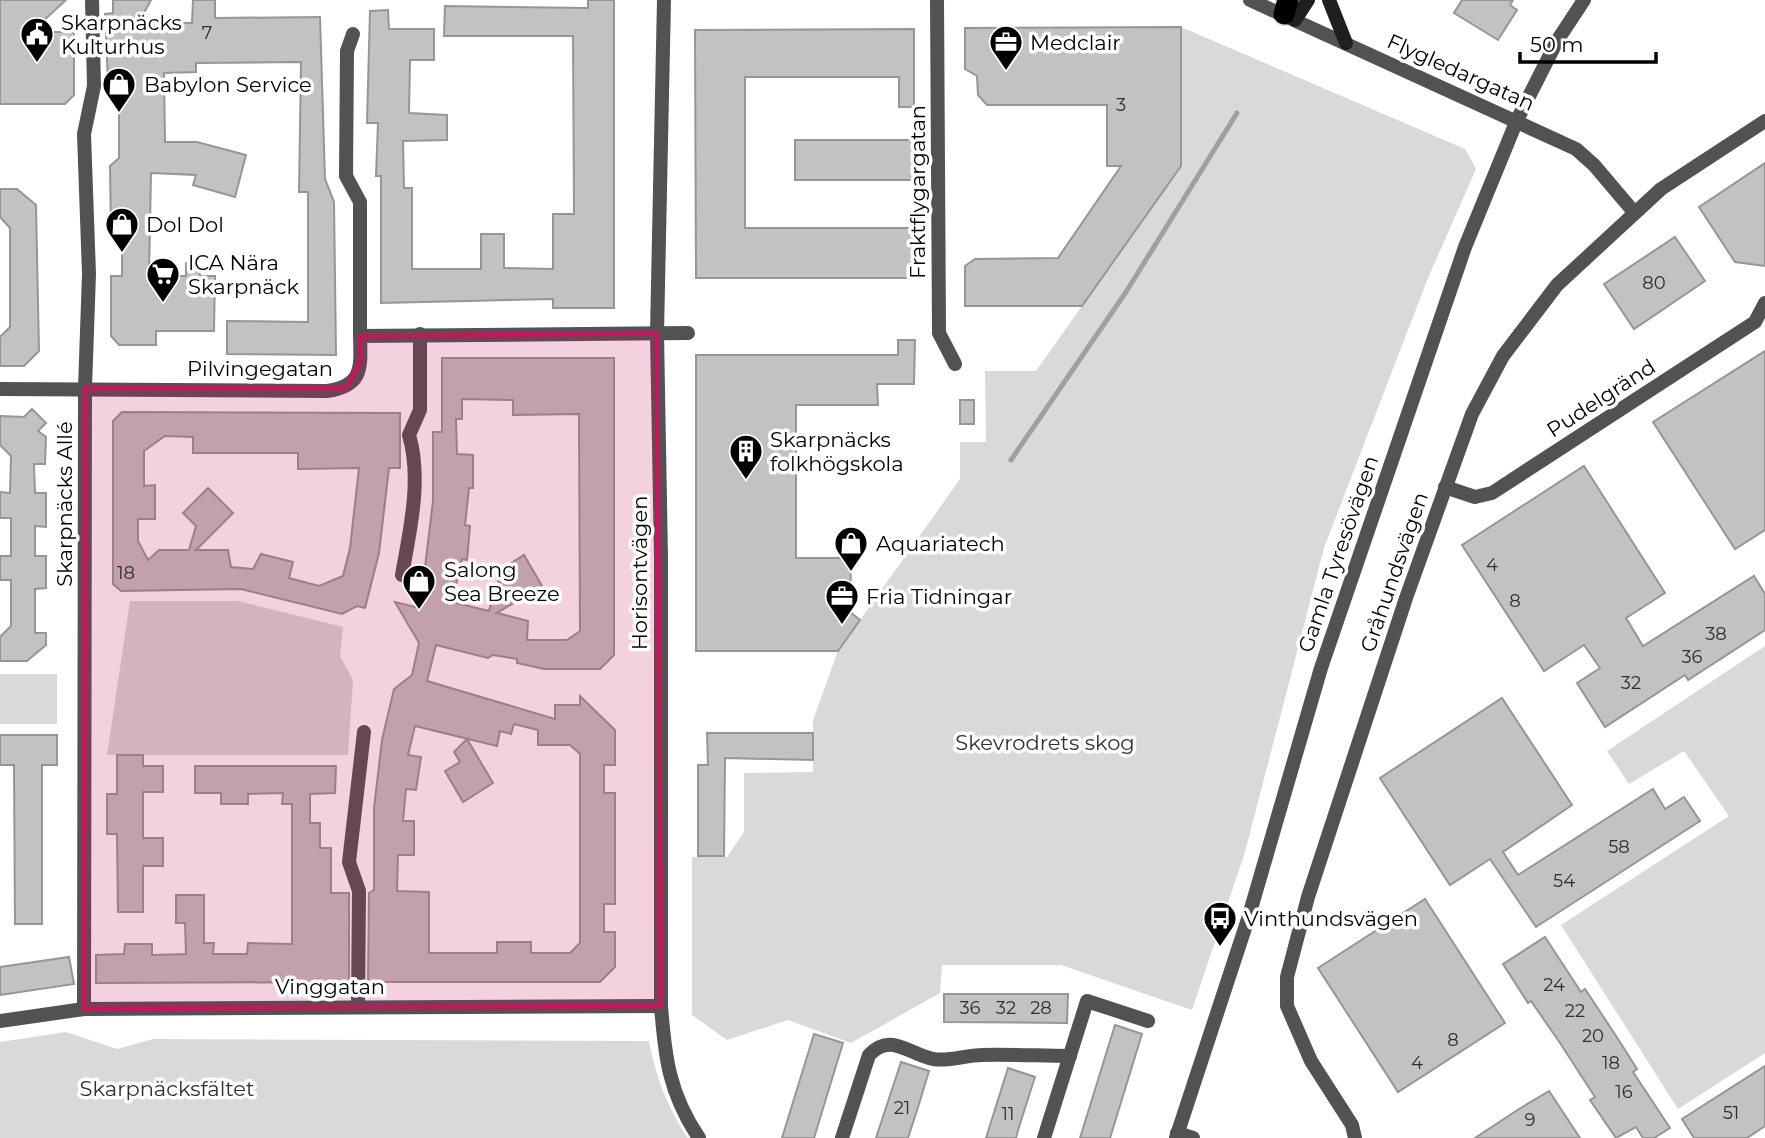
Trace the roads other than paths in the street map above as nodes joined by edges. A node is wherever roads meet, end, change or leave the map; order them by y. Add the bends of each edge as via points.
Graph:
1 (92, 0) edge
2 (664, 0) edge
3 (937, 0) edge
4 (1250, 0) edge
5 (1308, 0) edge
6 (1329, 0) edge
7 (1584, 0) edge
8 (1289, 11) edge
9 (353, 34) dead end
10 (1346, 43) junction
11 (1517, 120) junction
12 (1765, 121) edge
13 (1633, 211) junction
14 (1765, 303) edge
15 (657, 333) junction
16 (688, 333) dead end
17 (420, 334) junction
18 (360, 336) junction
19 (955, 364) dead end
20 (85, 388) junction
21 (0, 389) edge
22 (1445, 487) junction
23 (402, 575) dead end
24 (364, 732) dead end
25 (358, 1006) junction
26 (661, 1006) junction
27 (84, 1009) junction
28 (0, 1021) edge
29 (1148, 1021) dead end
30 (1070, 1056) junction
31 (1177, 1135) edge
32 (699, 1138) edge
33 (842, 1138) edge
34 (1044, 1138) edge
35 (1193, 1138) edge
36 (1355, 1138) edge

1 - 20 street, Skarpnäcks Allé via 94,86 84,134 89,274
2 - 15 street, Horisontvägen
3 - 19 street, Fraktflygargatan via 939,333
4 - 8 street, Flygledargatan
5 - 8 main road
6 - 10 main road
7 - 11 street, Gamla Tyresövägen via 1557,41
8 - 10 street, Flygledargatan
9 - 18 street via 347,51 346,176 360,202
10 - 11 street, Flygledargatan
11 - 13 street, Flygledargatan via 1576,149
11 - 31 street, Gamla Tyresövägen via 1465,247 1321,668 1248,919
12 - 13 street, Gråhundsvägen
13 - 22 street, Gråhundsvägen via 1557,285 1503,356 1472,414
14 - 22 street, Pudelgränd via 1755,321 1744,329 1492,493 1475,497
15 - 16 street
15 - 17 street
15 - 26 street, Horisontvägen
17 - 18 street
17 - 23 street via 420,410 409,435 414,451 414,498
18 - 20 street, Pilvingegatan via 360,362 355,379 346,388
20 - 21 street, Pilvingegatan
20 - 27 street, Skarpnäcks Allé
22 - 36 street, Gråhundsvägen via 1308,897 1287,977 1287,1006
24 - 25 street via 349,862 359,891
25 - 26 street, Vinggatan
25 - 27 street, Vinggatan
26 - 32 street, Horisontvägen via 668,1075 682,1113
27 - 28 street, Vinggatan
29 - 30 street via 1087,1001
30 - 33 street via 979,1055 946,1060 890,1043 878,1046 869,1055
30 - 34 street
31 - 35 street

